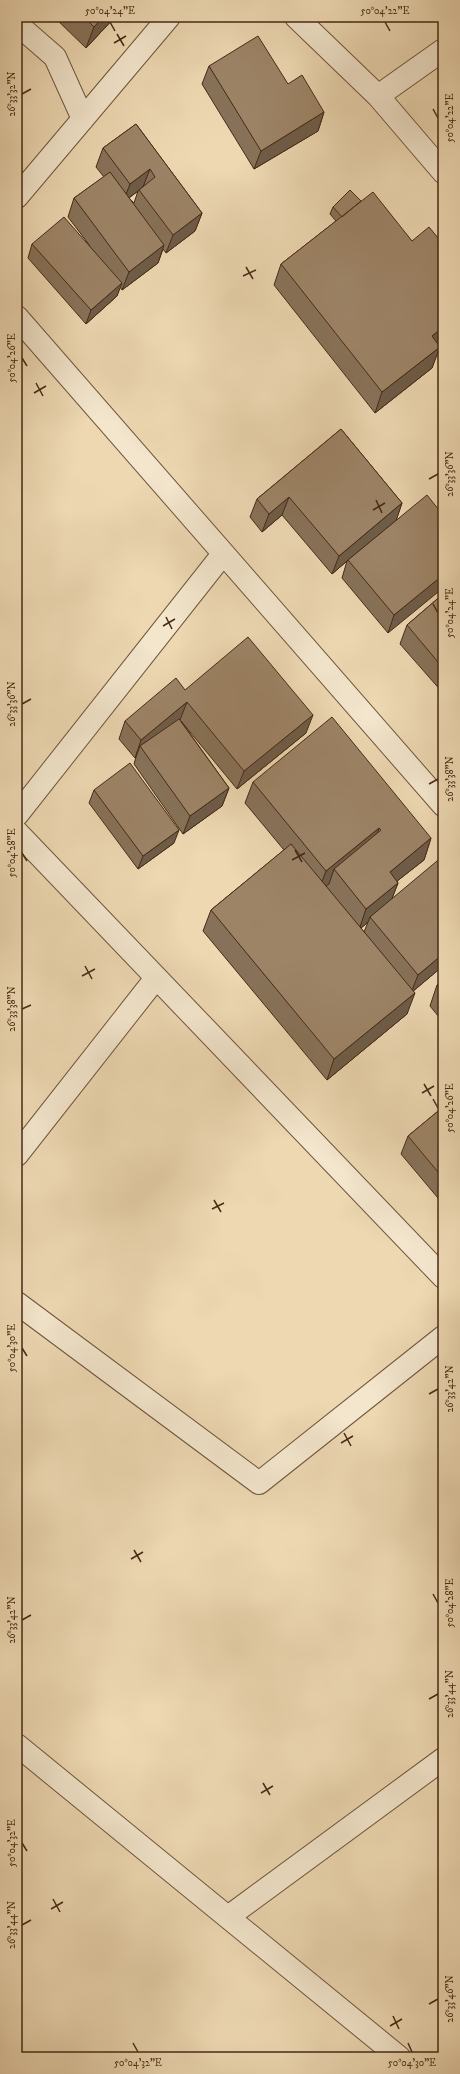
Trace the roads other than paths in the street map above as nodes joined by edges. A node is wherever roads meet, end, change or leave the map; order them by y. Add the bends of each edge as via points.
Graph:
1 (169, 17) edge
2 (296, 17) edge
3 (17, 24) edge
4 (443, 50) edge
5 (378, 96) junction
6 (82, 119) junction
7 (443, 172) edge
8 (17, 196) edge
9 (17, 317) edge
10 (224, 554) junction
11 (443, 805) edge
12 (17, 815) edge
13 (17, 832) edge
14 (156, 978) junction
15 (17, 1155) edge
16 (443, 1277) edge
17 (17, 1303) edge
18 (443, 1337) edge
19 (17, 1744) edge
20 (443, 1759) edge
21 (228, 1917) junction
22 (399, 2057) edge

1 - 6 street
2 - 5 street
3 - 6 street via 55,57
4 - 5 street
5 - 7 street
6 - 8 street
9 - 10 street
10 - 11 street
10 - 12 street
13 - 14 street
14 - 15 street
14 - 16 street
17 - 18 street via 259,1483
19 - 21 street
20 - 21 street
21 - 22 street

